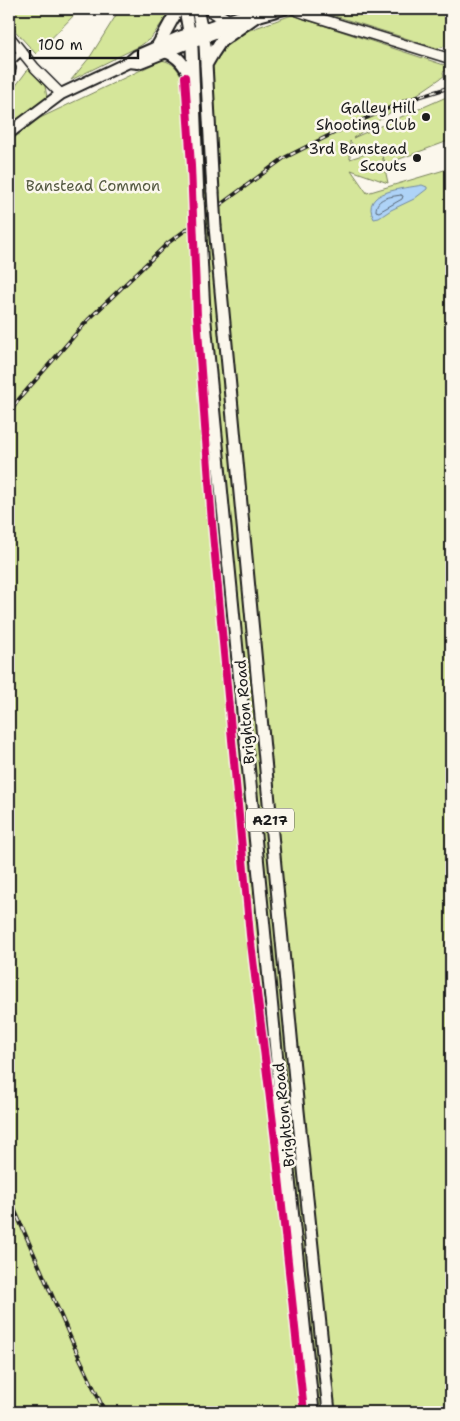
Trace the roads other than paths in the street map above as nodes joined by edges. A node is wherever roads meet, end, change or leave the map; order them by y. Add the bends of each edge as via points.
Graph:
1 (178, 9) edge
2 (185, 9) edge
3 (197, 9) edge
4 (209, 9) edge
5 (284, 9) edge
6 (293, 9) edge
7 (258, 13) edge
8 (227, 20) junction
9 (202, 33) junction
10 (9, 36) edge
11 (190, 38) junction
12 (162, 49) junction
13 (22, 51) junction
14 (10, 60) edge
15 (451, 60) edge
16 (206, 65) junction
17 (9, 75) edge
18 (193, 81) junction
19 (61, 94) junction
20 (9, 133) edge
21 (313, 1412) edge
22 (329, 1412) edge

1 - 12 highway
2 - 11 highway, Brighton Road / A217
3 - 9 highway, Brighton Road / A217
4 - 8 highway
5 - 7 main road
6 - 15 street
7 - 8 main road
7 - 9 main road
7 - 16 highway via 222,41
8 - 9 main road
9 - 11 main road
9 - 16 highway, Brighton Road / A217
10 - 13 street
11 - 12 main road
11 - 18 highway, Brighton Road / A217
12 - 18 highway via 179,59
12 - 19 main road via 136,56
13 - 14 street
13 - 19 street
14 - 17 street via 12,72
16 - 22 highway, Brighton Road / A217, bridge via 215,227
18 - 21 highway, Brighton Road / A217, bridge via 204,312
19 - 20 main road

